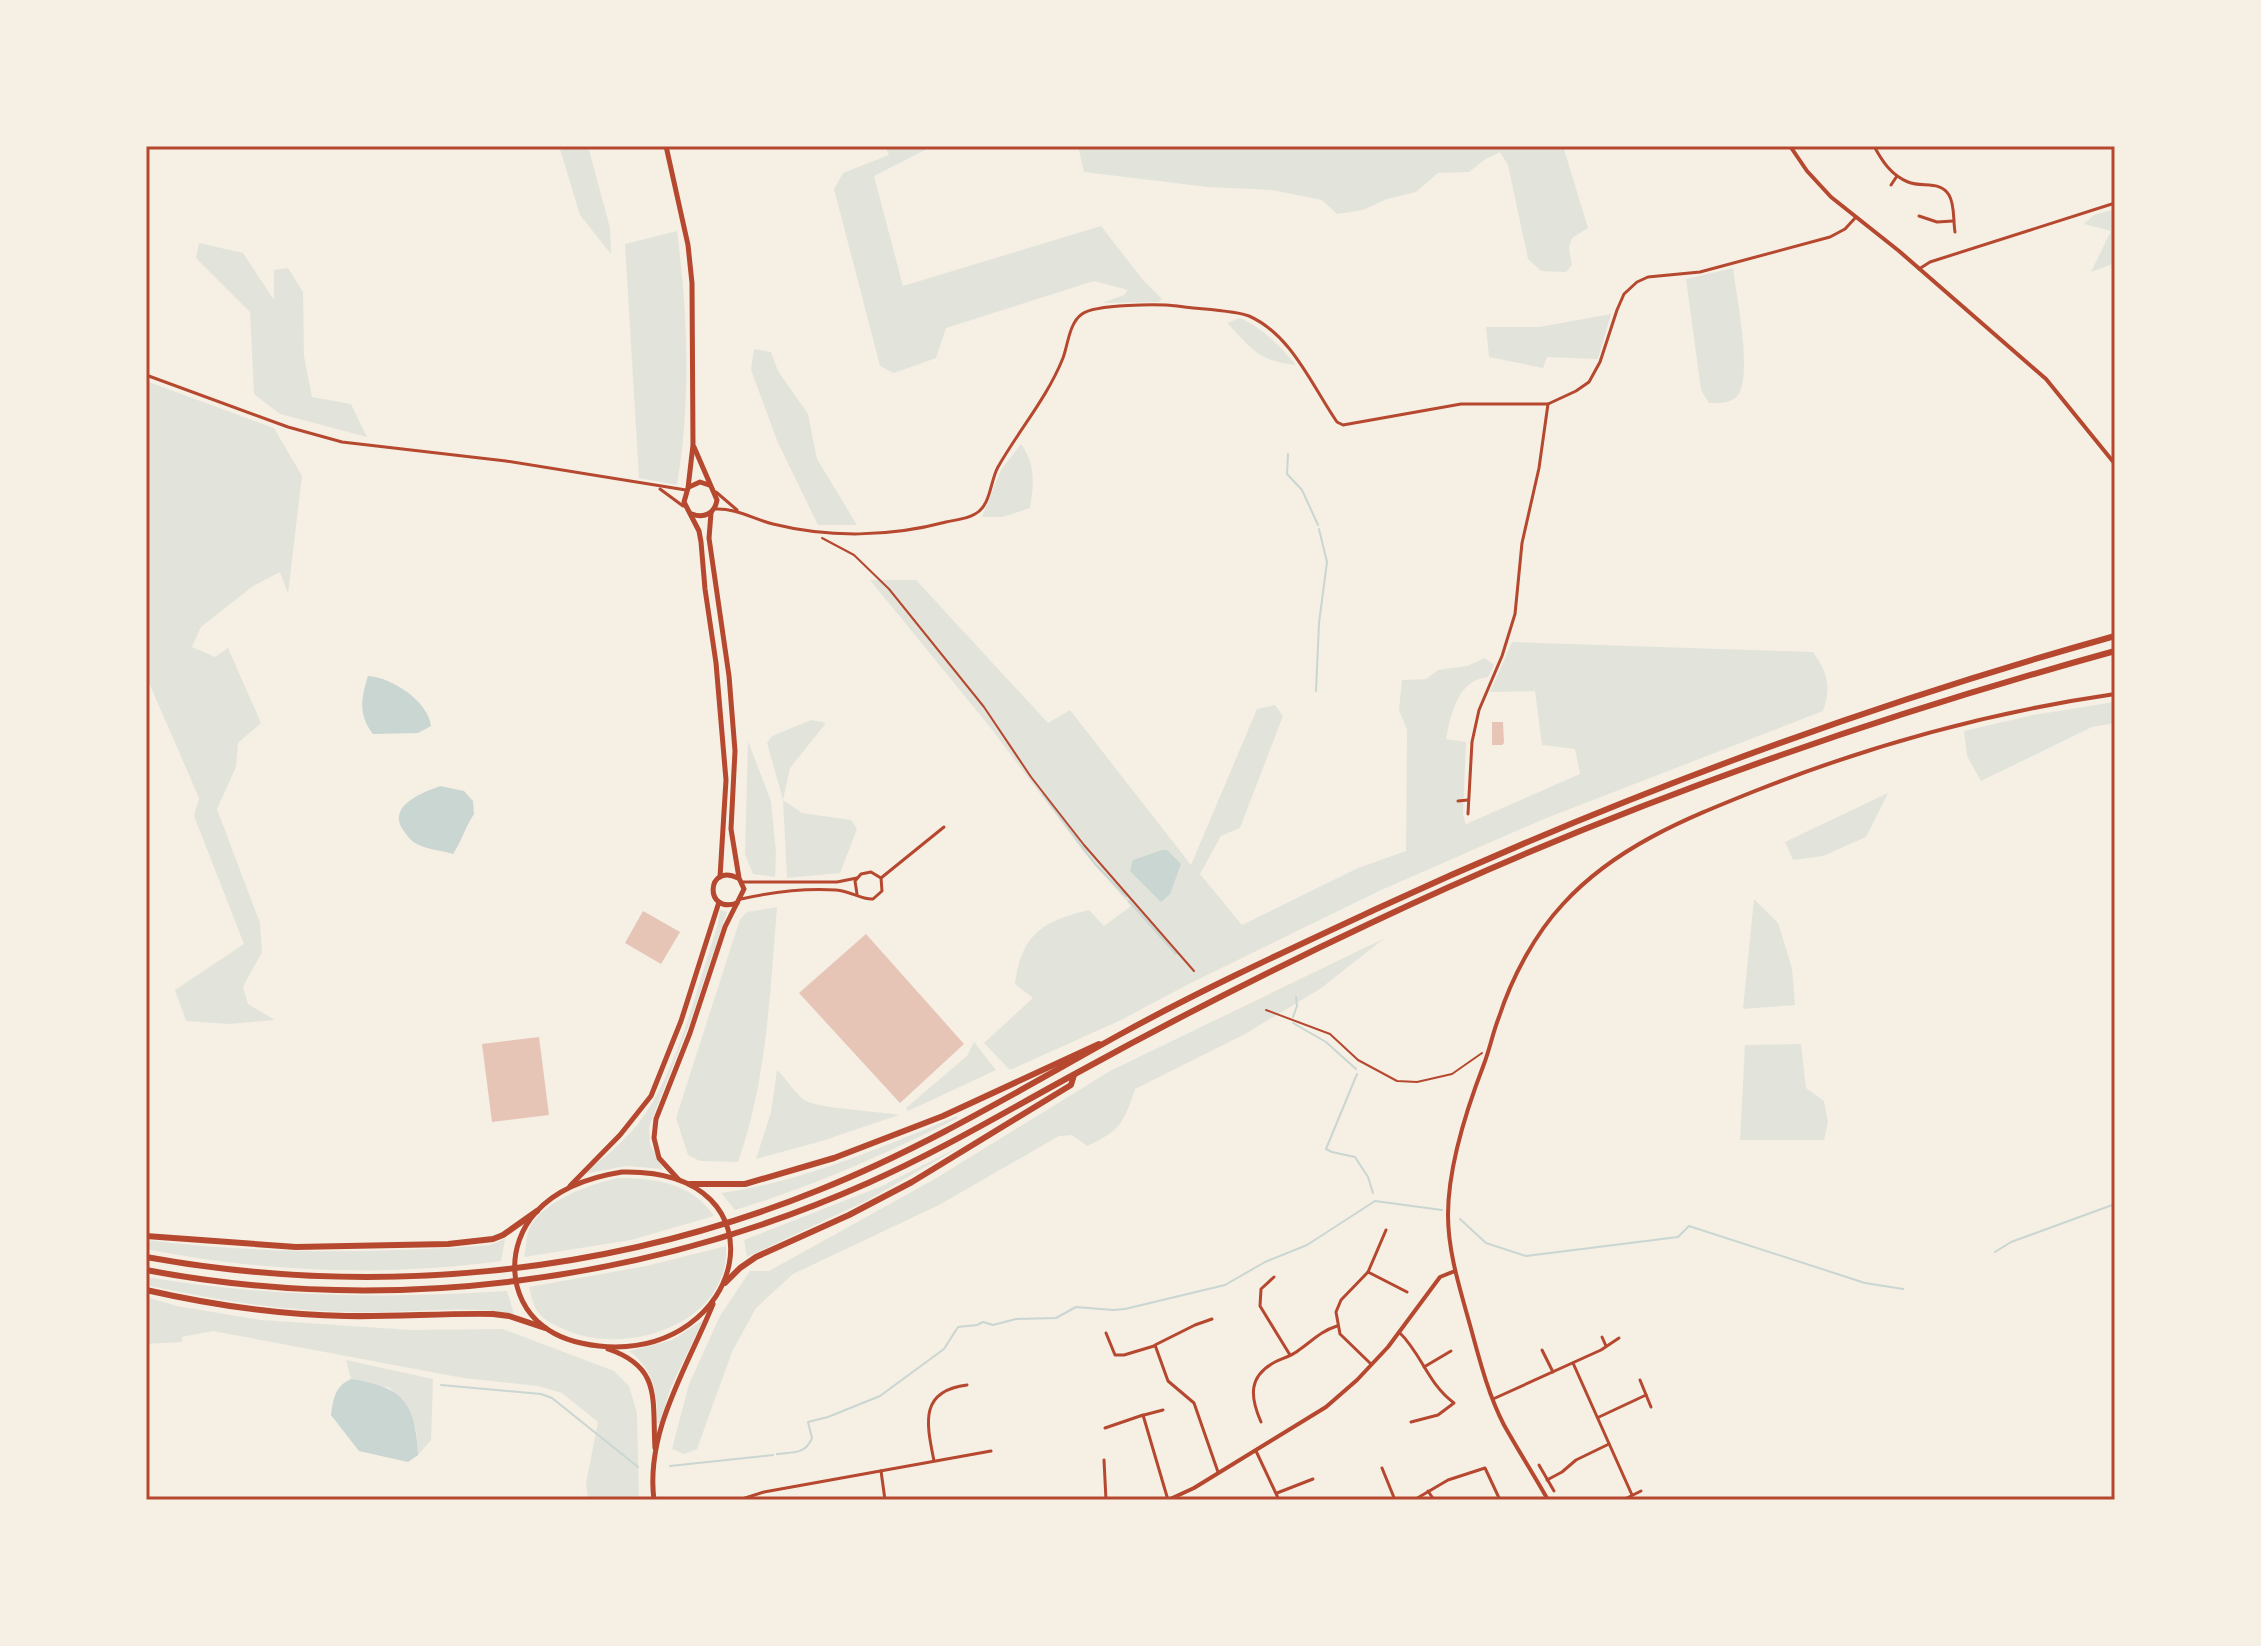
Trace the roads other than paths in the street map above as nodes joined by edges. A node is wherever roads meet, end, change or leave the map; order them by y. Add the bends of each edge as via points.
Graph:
1 (666, 146) edge
2 (1790, 146) edge
3 (1874, 146) edge
4 (1897, 176) junction
5 (1891, 185) dead end
6 (2115, 203) edge
7 (1919, 216) dead end
8 (1856, 217) junction
9 (1953, 221) junction
10 (1955, 232) dead end
11 (1919, 269) junction
12 (146, 375) edge
13 (1548, 404) junction
14 (693, 445) junction
15 (2115, 464) edge
16 (657, 487) junction
17 (687, 489) junction
18 (714, 490) junction
19 (685, 507) junction
20 (713, 511) junction
21 (738, 511) junction
22 (691, 513) junction
23 (2115, 636) edge
24 (2115, 651) edge
25 (2115, 694) edge
26 (1468, 800) junction
27 (1458, 801) dead end
28 (1468, 814) dead end
29 (944, 827) dead end
30 (720, 877) junction
31 (857, 878) junction
32 (881, 878) junction
33 (741, 880) junction
34 (857, 894) junction
35 (739, 901) junction
36 (719, 902) junction
37 (1117, 1036) junction
38 (1074, 1075) junction
39 (678, 1179) junction
40 (690, 1184) junction
41 (566, 1189) junction
42 (537, 1211) junction
43 (1386, 1230) dead end
44 (146, 1236) edge
45 (146, 1257) edge
46 (146, 1270) edge
47 (1455, 1271) junction
48 (1368, 1272) junction
49 (1274, 1277) dead end
50 (725, 1283) junction
51 (146, 1290) edge
52 (1407, 1292) dead end
53 (715, 1300) junction
54 (1212, 1319) dead end
55 (1337, 1326) junction
56 (545, 1328) junction
57 (1399, 1332) junction
58 (1106, 1333) dead end
59 (1602, 1337) dead end
60 (1619, 1338) dead end
61 (1155, 1345) junction
62 (599, 1346) junction
63 (1606, 1346) junction
64 (1542, 1350) dead end
65 (1451, 1351) dead end
66 (1290, 1356) junction
67 (1573, 1363) junction
68 (1371, 1364) junction
69 (1424, 1367) junction
70 (1553, 1372) junction
71 (1640, 1380) dead end
72 (967, 1385) dead end
73 (1646, 1395) junction
74 (1493, 1399) junction
75 (1651, 1407) dead end
76 (1163, 1410) dead end
77 (1143, 1415) junction
78 (1597, 1418) junction
79 (1261, 1422) dead end
80 (1411, 1422) dead end
81 (1105, 1428) dead end
82 (1609, 1444) junction
83 (991, 1451) dead end
84 (1256, 1451) junction
85 (655, 1455) junction
86 (1104, 1460) dead end
87 (934, 1462) junction
88 (1539, 1465) dead end
89 (1382, 1468) dead end
90 (881, 1471) junction
91 (1218, 1472) junction
92 (1313, 1479) dead end
93 (1547, 1480) junction
94 (1428, 1491) junction
95 (1554, 1491) dead end
96 (1641, 1491) dead end
97 (1277, 1493) junction
98 (1632, 1495) junction
99 (1170, 1499) edge
100 (654, 1500) edge
101 (739, 1500) edge
102 (885, 1500) edge
103 (1106, 1500) edge
104 (1279, 1500) edge
105 (1395, 1500) edge
106 (1414, 1500) edge
107 (1434, 1500) edge
108 (1500, 1500) edge
109 (1548, 1500) edge
110 (1623, 1500) edge

1 - 14 highway via 692,283
2 - 8 street via 1819,185
3 - 4 street
4 - 5 street
4 - 9 street via 1911,184 1943,188
6 - 11 street
7 - 9 street
8 - 11 street
8 - 13 street via 1830,237 1700,272 1637,282 1624,294 1589,382
9 - 10 street
11 - 15 street via 2046,379
12 - 16 street via 342,442 506,461
13 - 21 street via 1459,405 1343,425 1293,353 1247,315 1171,305 1098,308 1074,322 1045,395 997,469 984,508 974,515 888,534 811,531
13 - 26 street via 1522,543 1515,614 1479,710
14 - 17 highway
14 - 18 highway
16 - 17 street
16 - 19 street
17 - 18 highway via 700,482
17 - 19 highway
18 - 20 highway
18 - 21 street
19 - 22 highway
20 - 21 street
20 - 22 highway
20 - 33 highway via 709,538 735,751 731,829
22 - 30 highway via 701,542 723,735
23 - 37 highway via 1858,714 1702,770 1429,885
24 - 38 highway via 1811,744 1615,817 1377,920
25 - 47 street via 2030,708 1807,770 1648,838 1591,876 1538,938 1499,1015 1458,1143 1448,1214
26 - 27 street
26 - 28 street
29 - 32 street
30 - 33 highway via 730,874
30 - 36 highway via 713,889
31 - 32 street via 871,872
31 - 33 street via 767,884
31 - 34 street
32 - 34 street via 877,897
33 - 35 highway
34 - 35 street via 807,890
35 - 36 highway
35 - 39 highway via 656,1119 659,1158
36 - 41 highway via 651,1096
37 - 40 highway via 943,1116 834,1158 745,1184
37 - 45 highway via 910,1150 818,1191 628,1249 493,1271 387,1277 236,1270
38 - 46 highway via 919,1159 824,1202 754,1228 614,1265 427,1289 328,1289
38 - 50 highway via 1071,1085 957,1157 870,1205 756,1257
39 - 40 highway
39 - 41 highway via 622,1172
40 - 50 highway via 711,1200 724,1220 731,1252
41 - 42 highway
42 - 44 highway via 493,1239 448,1244 296,1247
42 - 56 highway via 521,1235 514,1267 522,1298
43 - 48 street
47 - 57 street via 1440,1277
47 - 74 street
48 - 52 street
48 - 55 street via 1337,1305
49 - 66 street via 1261,1289 1260,1306
50 - 53 highway
51 - 56 highway via 288,1313 493,1314
53 - 62 highway via 695,1319 658,1339
53 - 85 highway via 673,1395
54 - 61 street
55 - 66 street
55 - 68 street
56 - 62 highway
57 - 68 street
57 - 69 street
58 - 61 street via 1112,1352 1119,1356
59 - 63 street
60 - 63 street
61 - 91 street via 1168,1381 1194,1403
62 - 85 highway via 628,1356 647,1377
63 - 67 street
64 - 70 street
65 - 69 street
66 - 79 street via 1255,1379 1252,1394
67 - 70 street
67 - 78 street
68 - 84 street via 1326,1407
69 - 80 street via 1454,1403 1438,1415
70 - 74 street
71 - 73 street
72 - 87 street via 942,1393 929,1411
73 - 75 street
73 - 78 street
74 - 109 street
76 - 77 street
77 - 81 street
77 - 99 street
78 - 82 street
82 - 93 street
82 - 98 street
83 - 87 street
84 - 91 street
84 - 97 street
85 - 100 highway
86 - 103 street
87 - 90 street
88 - 93 street
89 - 105 street
90 - 101 street
90 - 102 street
91 - 99 street
92 - 97 street
93 - 95 street
94 - 106 street
94 - 107 street
94 - 108 street via 1485,1468
96 - 98 street
97 - 104 street
98 - 110 street

